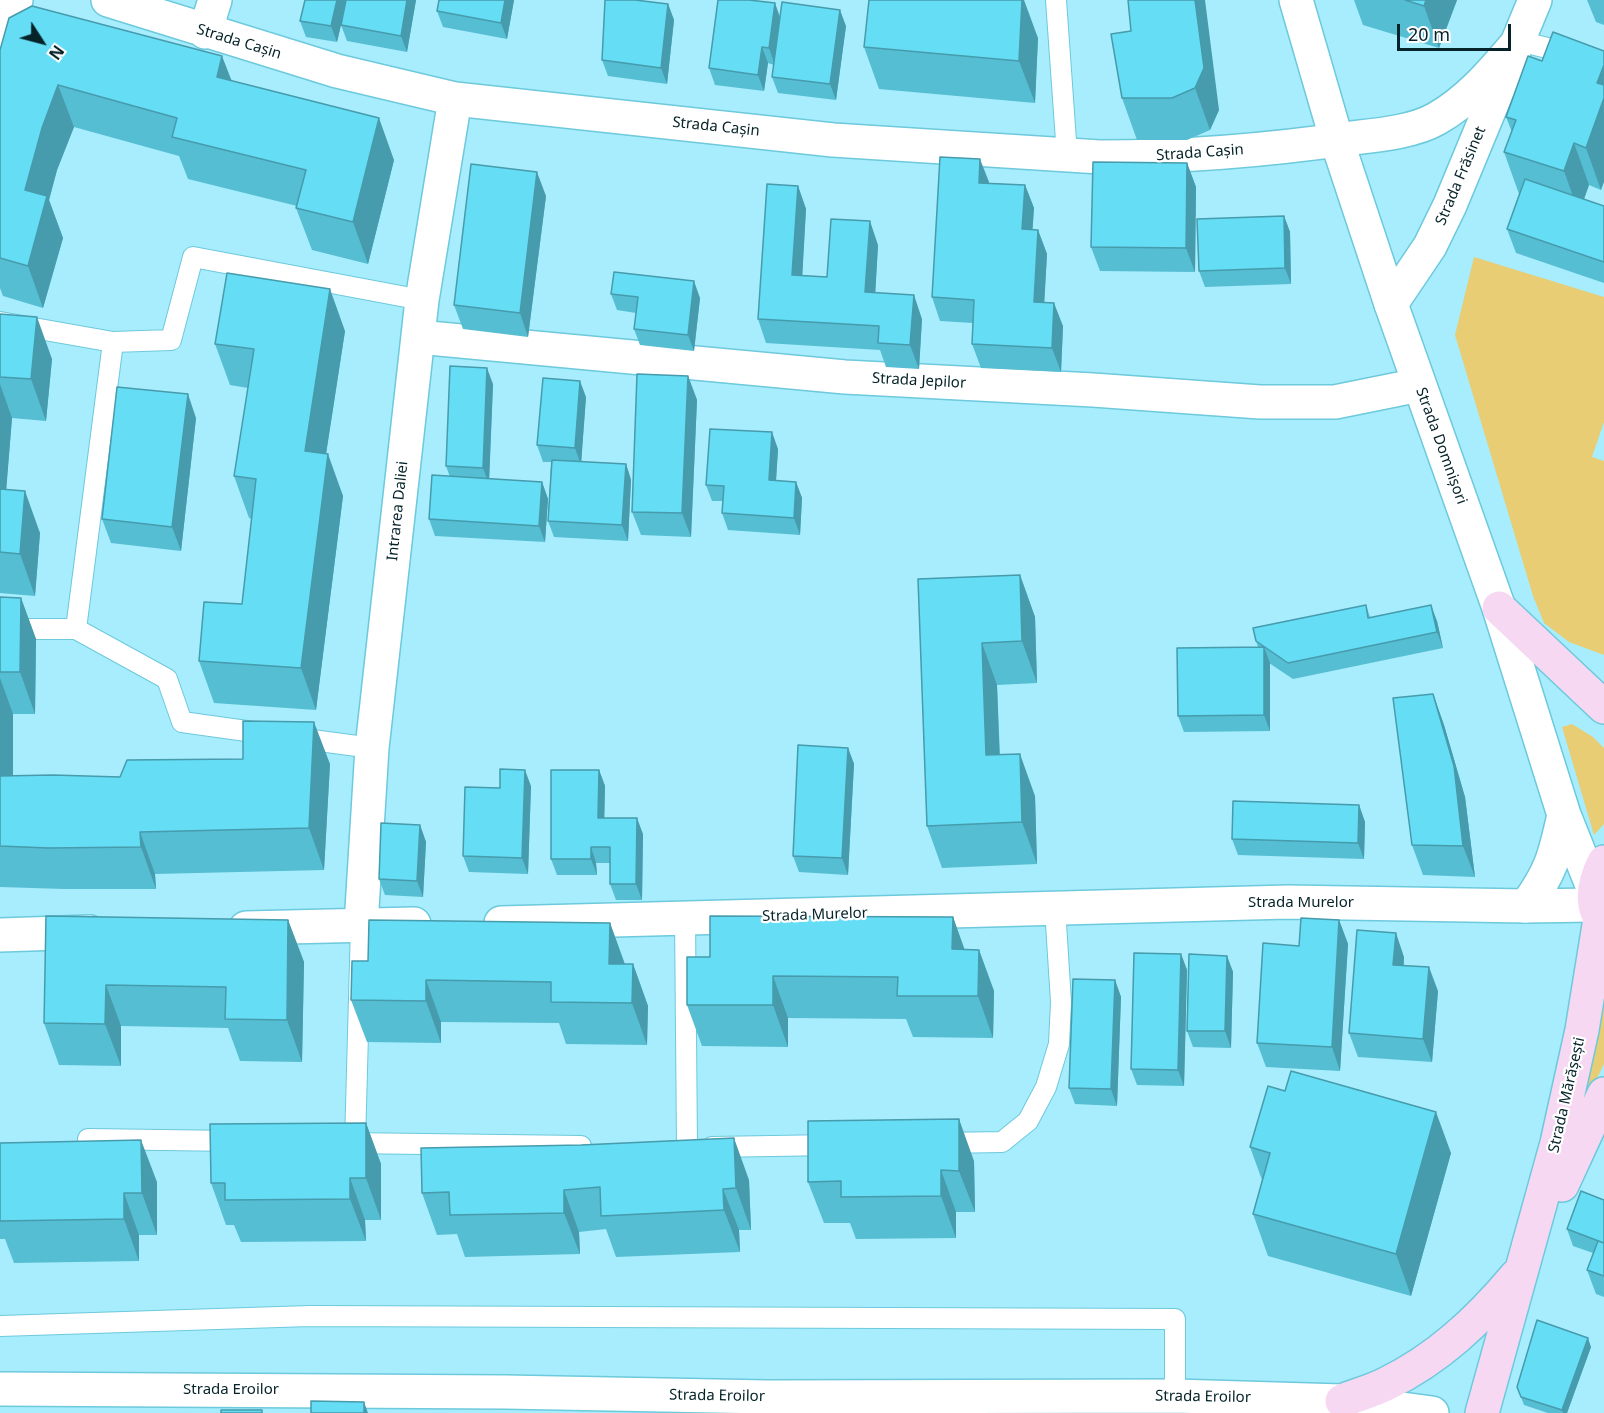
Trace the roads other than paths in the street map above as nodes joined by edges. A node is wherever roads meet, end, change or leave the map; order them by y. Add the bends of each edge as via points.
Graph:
1 (16, 0) edge
2 (108, 0) edge
3 (215, 0) edge
4 (1056, 0) edge
5 (1296, 0) edge
6 (1535, 0) edge
7 (206, 32) junction
8 (1519, 41) junction
9 (0, 50) edge
10 (1604, 62) edge
11 (455, 99) junction
12 (1336, 141) junction
13 (1067, 155) junction
14 (422, 300) junction
15 (1391, 304) junction
16 (0, 322) edge
17 (418, 337) junction
18 (113, 342) junction
19 (1419, 385) junction
20 (1499, 608) junction
21 (0, 629) edge
22 (76, 629) junction
23 (1561, 665) junction
24 (1604, 670) edge
25 (1604, 707) edge
26 (372, 748) junction
27 (1564, 814) junction
28 (1599, 900) edge
29 (1526, 906) junction
30 (1055, 908) junction
31 (685, 918) junction
32 (477, 923) edge
33 (442, 924) edge
34 (360, 925) junction
35 (221, 929) edge
36 (116, 932) edge
37 (0, 934) edge
38 (1604, 1094) edge
39 (88, 1139) edge
40 (251, 1141) edge
41 (332, 1143) edge
42 (355, 1143) junction
43 (920, 1143) edge
44 (850, 1144) edge
45 (604, 1146) edge
46 (663, 1147) edge
47 (687, 1147) junction
48 (1523, 1269) junction
49 (0, 1326) edge
50 (0, 1389) edge
51 (1175, 1396) junction
52 (1342, 1401) junction
53 (505, 1402) edge
54 (1432, 1413) edge
55 (1482, 1413) edge

1 - 9 street
2 - 7 street, Strada Cașin
3 - 7 street
4 - 13 lane
5 - 12 street, Strada Domnișori
6 - 8 street, Strada Frăsinet
7 - 11 street, Strada Cașin via 337,71
8 - 10 lane
8 - 12 street, Strada Frăsinet via 1480,86 1436,120 1398,132
8 - 15 street, Strada Frăsinet via 1435,236
11 - 13 street, Strada Cașin via 833,140
11 - 14 street, Intrarea Daliei
12 - 13 street, Strada Cașin via 1141,157
12 - 15 street, Strada Domnișori
14 - 17 street, Intrarea Daliei
14 - 18 lane via 193,257 171,340
15 - 19 street, Strada Domnișori
16 - 18 lane
17 - 19 street, Strada Jepilor via 845,377 1260,402 1335,402
17 - 26 street, Intrarea Daliei
18 - 22 lane
19 - 20 street, Strada Domnișori
20 - 23 main road
20 - 27 street, Strada Domnișori
21 - 22 lane
22 - 26 lane via 167,679 182,722
23 - 24 main road
23 - 25 main road
26 - 34 street, Intrarea Daliei
27 - 28 street, Strada Domnișori
27 - 29 street via 1554,860
28 - 29 street, Strada Murelor
28 - 48 main road, Strada Mărășești via 1582,1030
29 - 30 street, Strada Murelor via 1288,902
30 - 31 street, Strada Murelor
30 - 43 lane via 1061,1002 1059,1044 1046,1087 1028,1121 1002,1142
31 - 32 street, Strada Murelor
31 - 47 lane
33 - 34 street
34 - 35 street
34 - 42 lane
36 - 37 street
38 - 48 main road, Strada Mărășești
39 - 40 lane
41 - 42 lane
42 - 45 lane
44 - 47 lane
46 - 47 lane
48 - 52 main road via 1450,1344 1415,1369
48 - 55 main road, Strada Mărășești
49 - 51 lane via 310,1316 1175,1319
50 - 53 street, Strada Eroilor
51 - 52 street, Strada Eroilor
51 - 53 street, Strada Eroilor
52 - 54 street, Strada Eroilor

